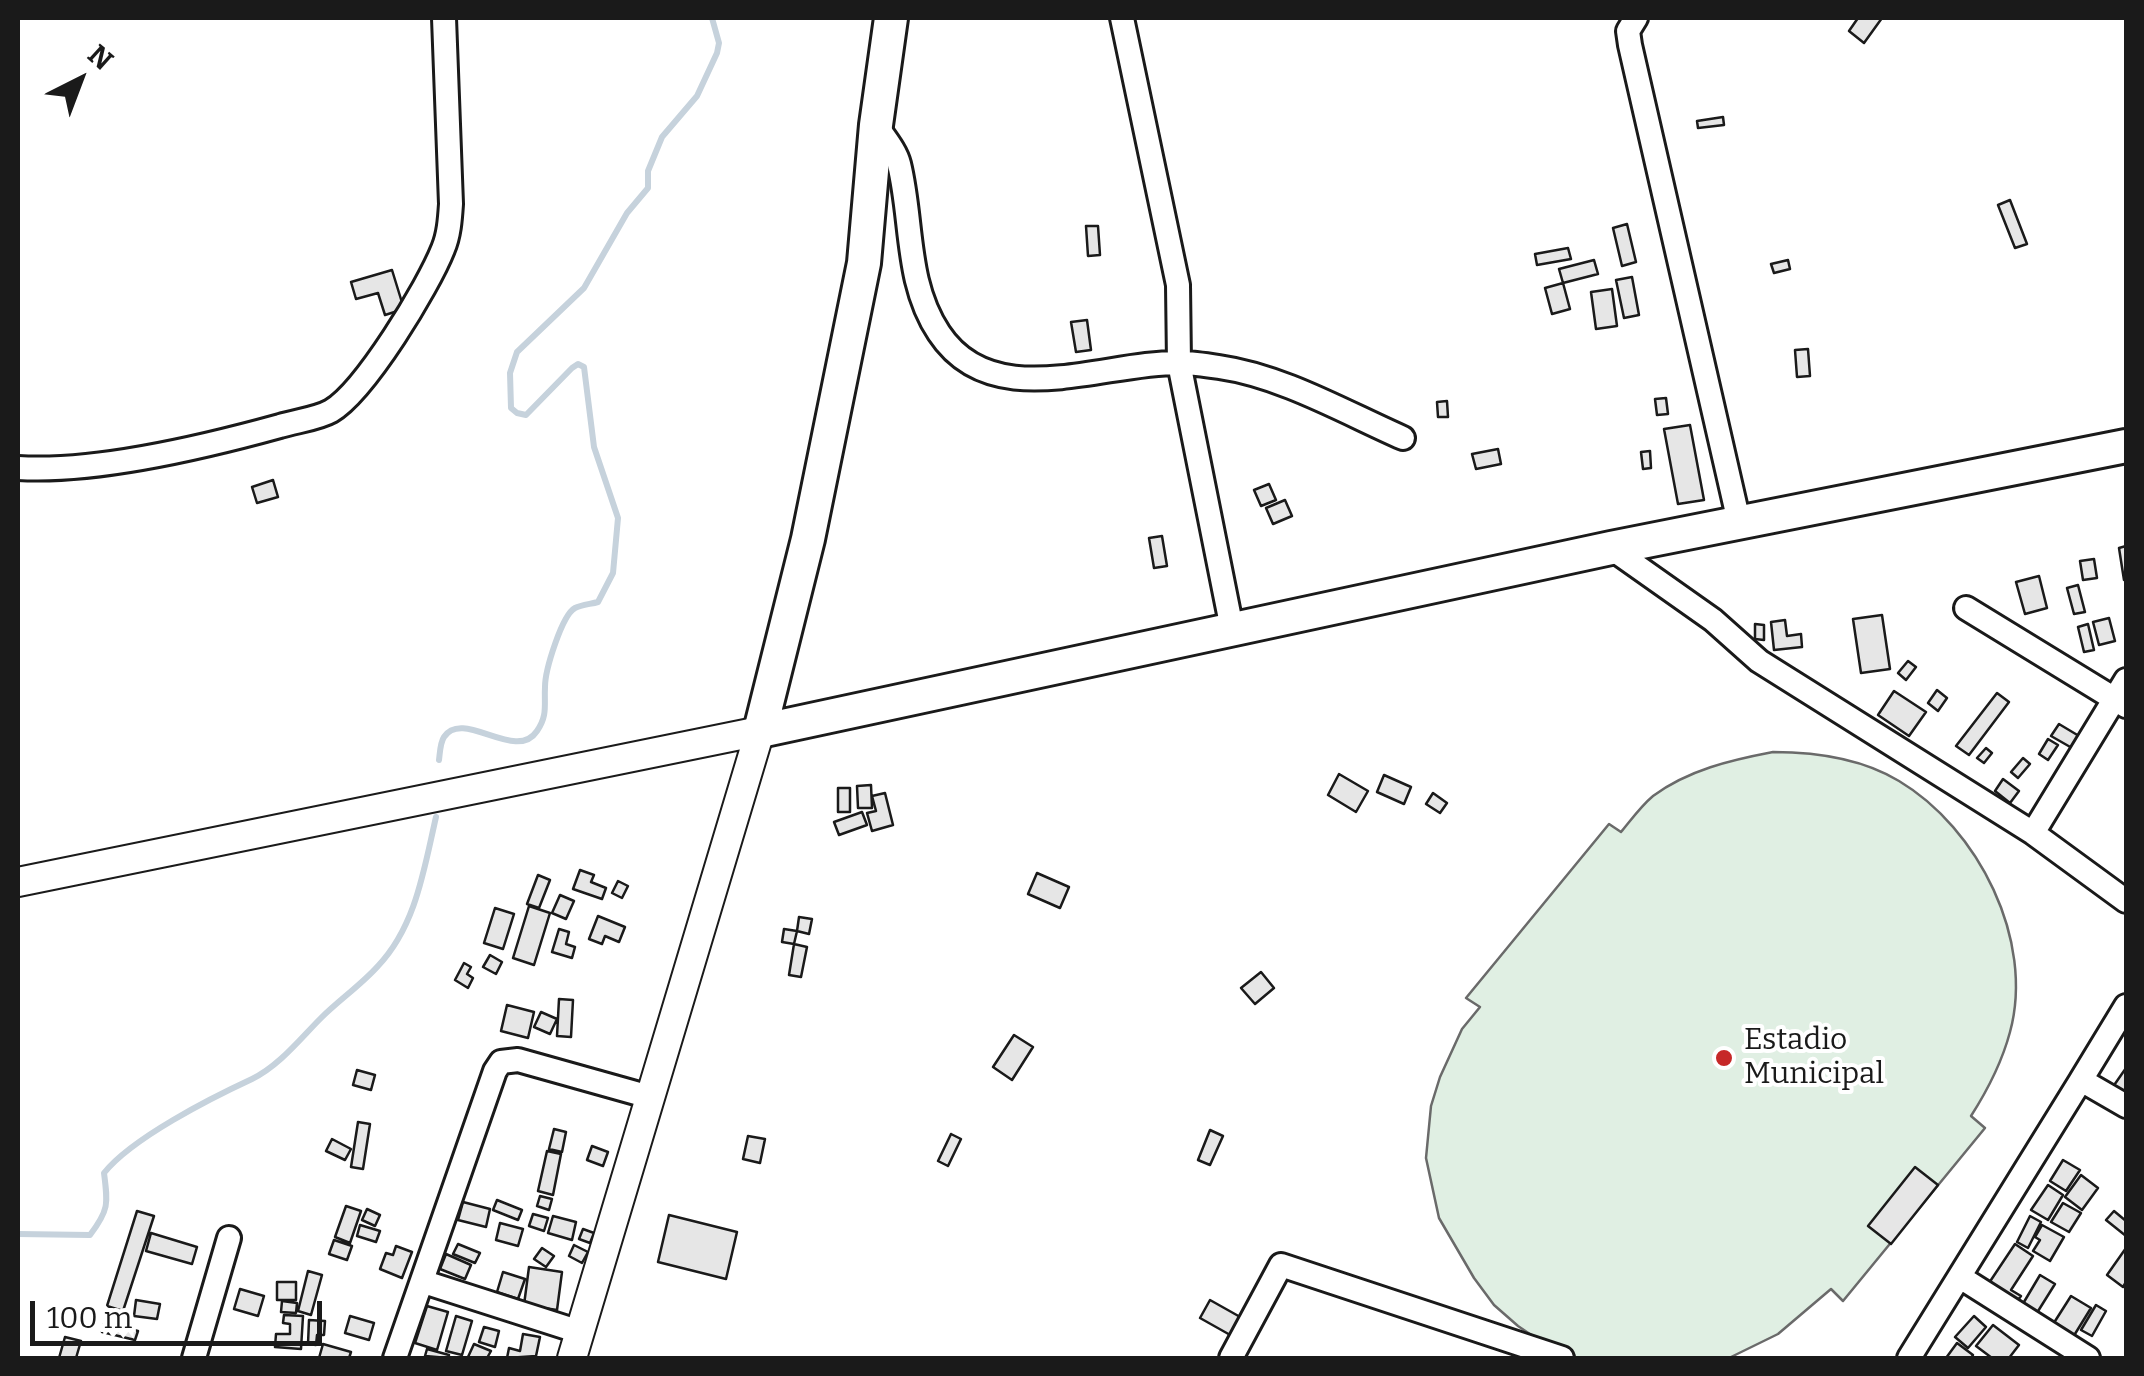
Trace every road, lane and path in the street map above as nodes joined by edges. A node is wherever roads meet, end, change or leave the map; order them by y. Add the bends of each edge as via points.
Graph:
1 (444, 18) edge
2 (891, 18) edge
3 (1122, 18) edge
4 (1636, 18) edge
5 (876, 126) junction
6 (1179, 363) junction
7 (1403, 438) dead end
8 (2126, 446) edge
9 (18, 468) edge
10 (1739, 522) junction
11 (1610, 548) junction
12 (1966, 608) dead end
13 (1232, 629) junction
14 (2123, 695) edge
15 (760, 731) junction
16 (2033, 833) junction
17 (18, 882) edge
18 (2126, 901) edge
19 (2126, 1006) edge
20 (2081, 1080) junction
21 (650, 1097) junction
22 (2126, 1106) edge
23 (229, 1238) dead end
24 (1960, 1277) junction
25 (424, 1282) junction
26 (576, 1345) edge
27 (194, 1358) edge
28 (395, 1358) edge
29 (1232, 1358) edge
30 (1562, 1358) edge
31 (1909, 1358) edge
32 (2088, 1358) edge

1 - 9 street via 448,234 363,380 329,412 220,442 54,470
2 - 5 highway
3 - 6 street via 1178,285
4 - 10 street via 1628,31 1630,46
5 - 6 street via 898,160 923,306 941,337 964,358 1019,379
5 - 15 highway via 864,263 808,539
6 - 7 street via 1277,383
6 - 13 street
8 - 10 highway
10 - 11 highway
11 - 13 highway
11 - 16 street via 1759,661
12 - 14 street
13 - 15 highway
14 - 16 street
15 - 17 main road
15 - 21 main road
16 - 18 street
19 - 20 street
20 - 22 street
20 - 24 street
21 - 25 street via 518,1060 501,1062
21 - 26 main road
23 - 27 street
24 - 31 street
24 - 32 street
25 - 26 street
25 - 28 street
29 - 30 street via 1281,1265

